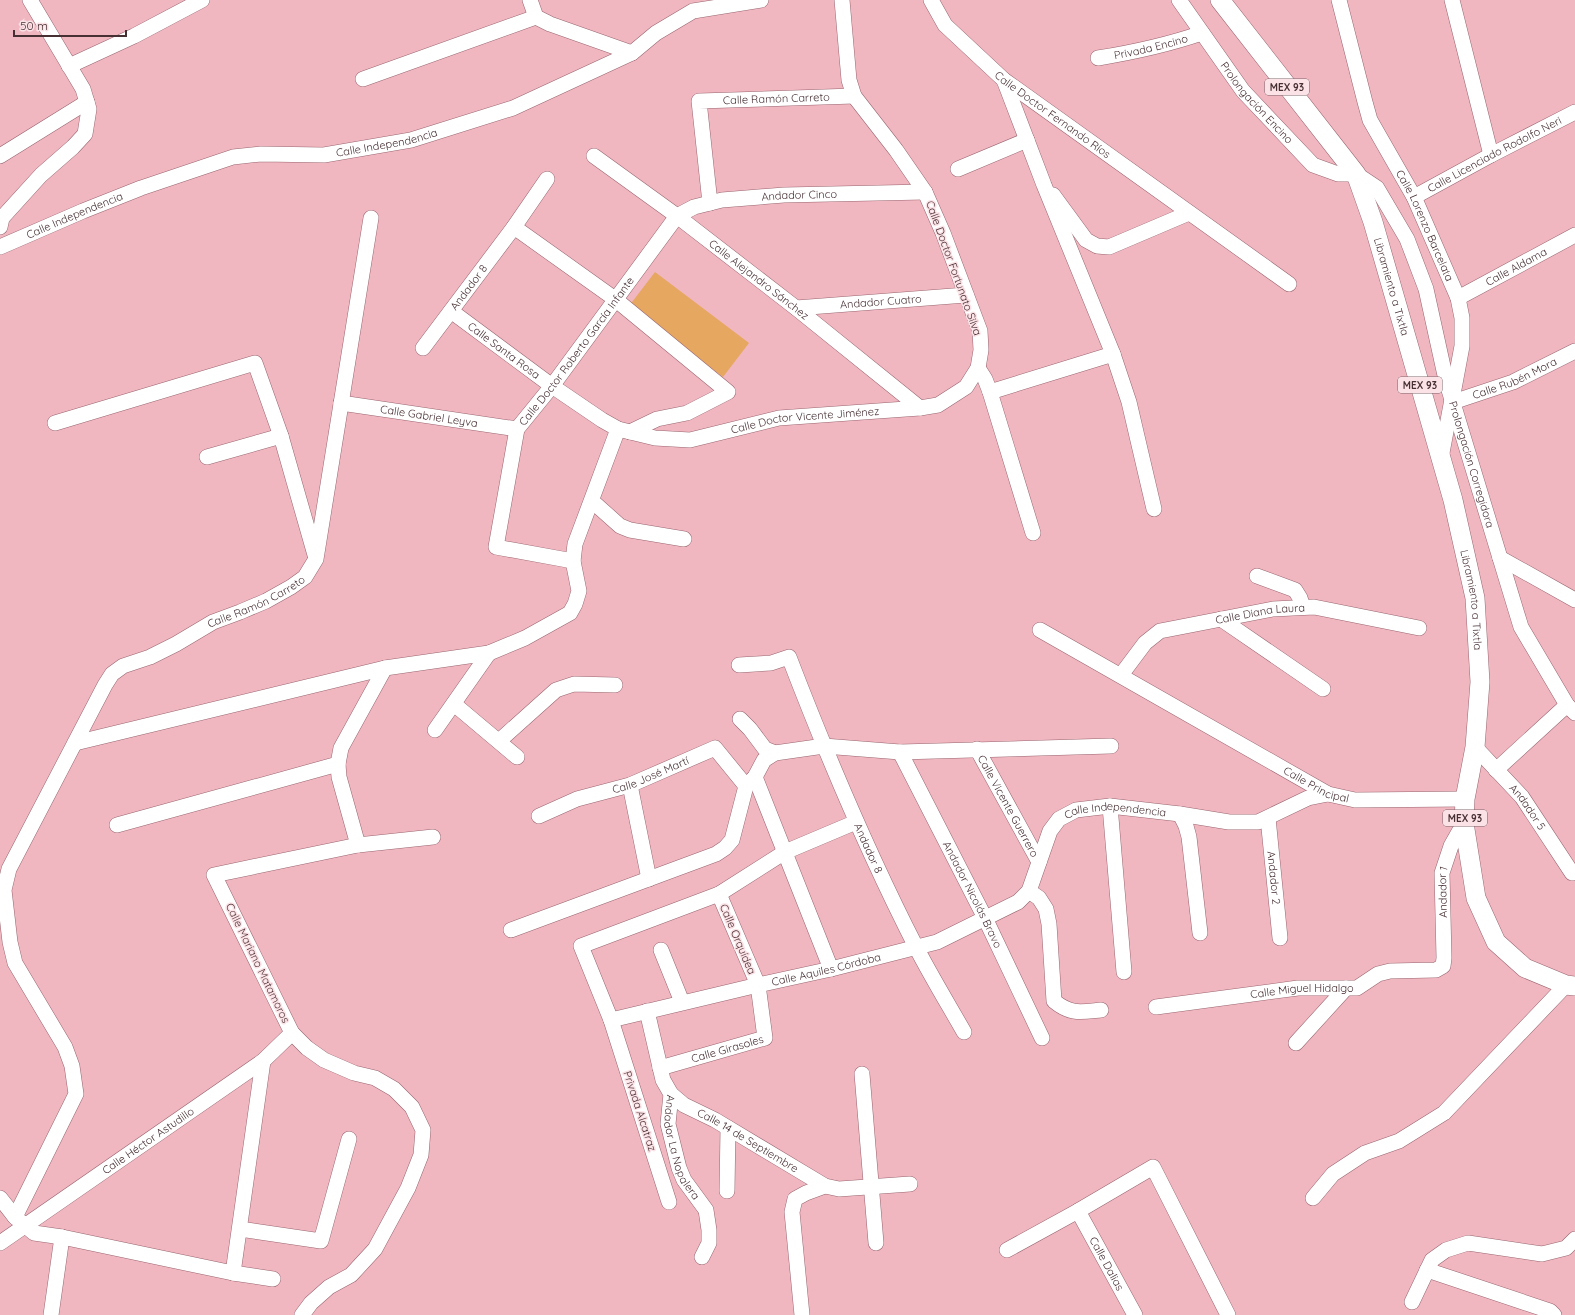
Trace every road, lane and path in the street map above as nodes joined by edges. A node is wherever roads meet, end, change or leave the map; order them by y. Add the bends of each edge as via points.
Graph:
1 (30, 0) edge
2 (202, 0) edge
3 (530, 0) edge
4 (761, 0) edge
5 (842, 0) edge
6 (931, 0) edge
7 (1179, 0) edge
8 (1220, 0) edge
9 (1339, 0) edge
10 (1452, 0) edge
11 (692, 6) edge
12 (536, 17) junction
13 (1202, 33) junction
14 (632, 53) junction
15 (1098, 58) dead end
16 (69, 66) junction
17 (363, 79) dead end
18 (1004, 80) junction
19 (854, 96) junction
20 (87, 102) junction
21 (1575, 112) edge
22 (1027, 140) junction
23 (1491, 155) junction
24 (0, 156) edge
25 (594, 156) dead end
26 (958, 169) dead end
27 (1356, 174) junction
28 (548, 179) dead end
29 (1044, 185) junction
30 (925, 192) junction
31 (1414, 198) junction
32 (710, 202) junction
33 (1189, 213) junction
34 (677, 216) junction
35 (371, 218) dead end
36 (0, 226) edge
37 (514, 227) junction
38 (1575, 235) edge
39 (0, 247) edge
40 (1289, 284) dead end
41 (966, 295) junction
42 (1458, 298) junction
43 (615, 300) junction
44 (796, 308) junction
45 (451, 311) junction
46 (423, 348) dead end
47 (1575, 351) edge
48 (1113, 354) junction
49 (978, 368) junction
50 (552, 386) junction
51 (990, 392) junction
52 (1453, 402) junction
53 (341, 403) junction
54 (920, 408) junction
55 (55, 423) dead end
56 (517, 429) junction
57 (624, 431) junction
58 (281, 436) junction
59 (207, 457) dead end
60 (1441, 459) junction
61 (592, 501) junction
62 (1154, 509) dead end
63 (1033, 533) dead end
64 (684, 539) dead end
65 (1500, 558) junction
66 (316, 559) junction
67 (573, 561) junction
68 (1257, 576) dead end
69 (1575, 600) edge
70 (1303, 608) junction
71 (1221, 619) junction
72 (1419, 628) dead end
73 (1040, 630) dead end
74 (489, 653) junction
75 (739, 665) dead end
76 (386, 668) junction
77 (1120, 675) junction
78 (615, 685) dead end
79 (1323, 689) dead end
80 (454, 704) junction
81 (1571, 709) edge
82 (740, 719) dead end
83 (435, 730) dead end
84 (499, 741) junction
85 (75, 743) junction
86 (824, 746) junction
87 (1112, 746) dead end
88 (1475, 747) junction
89 (977, 749) junction
90 (900, 752) junction
91 (775, 754) junction
92 (517, 757) dead end
93 (338, 764) junction
94 (1496, 770) junction
95 (751, 782) junction
96 (630, 785) junction
97 (1328, 794) junction
98 (1465, 799) junction
99 (1110, 806) junction
100 (1180, 814) junction
101 (539, 816) dead end
102 (1268, 818) junction
103 (856, 822) junction
104 (1464, 823) junction
105 (117, 824) dead end
106 (433, 837) dead end
107 (358, 845) junction
108 (785, 852) junction
109 (1039, 862) junction
110 (5, 867) edge
111 (1572, 873) dead end
112 (649, 879) junction
113 (1029, 891) junction
114 (718, 894) junction
115 (3, 910) edge
116 (985, 918) junction
117 (512, 930) dead end
118 (1200, 933) dead end
119 (1280, 938) dead end
120 (916, 948) junction
121 (661, 950) dead end
122 (1443, 966) joint
123 (831, 969) junction
124 (1124, 972) dead end
125 (758, 985) junction
126 (1570, 986) edge
127 (1346, 988) junction
128 (682, 1002) junction
129 (1156, 1007) dead end
130 (1101, 1010) dead end
131 (646, 1011) junction
132 (611, 1020) junction
133 (964, 1032) dead end
134 (292, 1033) junction
135 (1042, 1038) dead end
136 (1296, 1043) dead end
137 (263, 1061) junction
138 (660, 1068) junction
139 (862, 1074) dead end
140 (671, 1094) junction
141 (728, 1128) junction
142 (349, 1139) dead end
143 (910, 1184) dead end
144 (825, 1186) junction
145 (871, 1186) junction
146 (727, 1191) dead end
147 (0, 1198) edge
148 (1313, 1198) dead end
149 (669, 1202) dead end
150 (1078, 1211) junction
151 (21, 1221) junction
152 (240, 1229) junction
153 (62, 1237) junction
154 (1575, 1239) edge
155 (0, 1243) edge
156 (876, 1243) dead end
157 (1007, 1250) dead end
158 (702, 1257) dead end
159 (1427, 1270) junction
160 (233, 1273) junction
161 (273, 1279) dead end
162 (1412, 1302) dead end
163 (51, 1315) edge
164 (302, 1315) edge
165 (802, 1315) edge
166 (1135, 1315) edge
167 (1228, 1315) edge
168 (1554, 1315) edge

1 - 16 street
2 - 16 street via 134,36
3 - 12 street
4 - 11 street, Calle Independencia
5 - 19 street, Calle Doctor Fortunato Silva via 849,80
6 - 18 street, Calle Doctor Fernando Ríos via 945,25
7 - 13 street, Prolongación Encino
8 - 27 main road, MEX 93
9 - 31 street, Calle Lorenzo Barcelata via 1370,120
10 - 23 street
11 - 14 street, Calle Independencia
12 - 14 street
12 - 17 street
13 - 15 street, Privada Encino via 1147,50
13 - 27 street, Prolongación Encino via 1243,91 1313,164 1338,174
14 - 39 street, Calle Independencia via 513,108 418,137 324,155 261,154 234,157 83,210
16 - 20 street via 83,89
18 - 22 street
18 - 33 street, Calle Doctor Fernando Ríos
19 - 30 street, Calle Doctor Fortunato Silva
19 - 32 street, Calle Ramón Carreto via 699,100
20 - 24 street
20 - 36 street via 89,109 85,134 41,175 2,218
21 - 23 street, Calle Licenciado Rodolfo Neri
22 - 26 street
22 - 29 street
23 - 31 street, Calle Licenciado Rodolfo Neri
25 - 34 street, Calle Alejandro Sánchez
27 - 52 street, Prolongación Corregidora / MEX 93 via 1377,188 1407,239 1426,289
27 - 60 main road, Libramiento a Tixtla / MEX 93 via 1374,222
28 - 37 street, Andador 8
29 - 33 street via 1086,240 1097,246 1109,247
29 - 48 street
30 - 32 street, Andador Cinco via 784,195
30 - 41 street, Calle Doctor Fortunato Silva
31 - 42 street, Calle Lorenzo Barcelata
32 - 34 street, Andador Cinco
33 - 40 street, Calle Doctor Fernando Ríos
34 - 43 street, Calle Doctor Roberto García Infante
34 - 44 street, Calle Alejandro Sánchez
35 - 53 street, Calle Ramón Carreto
37 - 43 street
37 - 45 street, Andador 8
38 - 42 street, Calle Aldama
41 - 44 street, Andador Cuatro
41 - 49 street, Calle Doctor Fortunato Silva via 980,331 981,350
42 - 52 street, Calle Lorenzo Barcelata via 1462,318 1462,346
43 - 50 street, Calle Doctor Roberto García Infante
43 - 57 street via 728,392 687,413 657,419
44 - 54 street, Calle Alejandro Sánchez
45 - 46 street, Andador 8
45 - 50 street, Calle Santa Rosa
47 - 52 street, Calle Rubén Mora via 1513,382
48 - 51 street
48 - 62 street via 1129,402
49 - 51 street
49 - 54 street, Calle Doctor Vicente Jiménez via 966,387 938,405
50 - 56 street, Calle Doctor Roberto García Infante
50 - 57 street, Calle Santa Rosa via 602,420
51 - 63 street
52 - 60 street, Calle Lorenzo Barcelata
52 - 65 street, Prolongación Corregidora / MEX 93
53 - 56 street, Calle Gabriel Leyva
53 - 66 street, Calle Ramón Carreto
54 - 57 street, Calle Doctor Vicente Jiménez via 779,418 690,440 655,438
55 - 58 street via 255,363
56 - 67 street, Calle Doctor Roberto García Infante via 496,547
57 - 61 street
58 - 59 street
58 - 66 street
60 - 88 main road, Libramiento a Tixtla / MEX 93 via 1475,598 1480,682
61 - 64 street via 620,526
61 - 67 street via 575,544
65 - 69 street
65 - 81 street, Prolongación Corregidora / MEX 93 via 1521,626
66 - 85 street, Calle Ramón Carreto via 306,577 291,587 260,604 213,622 157,654 123,666 112,674
67 - 74 street via 579,591 570,613 525,638
68 - 70 street via 1295,590
70 - 71 street, Calle Diana Laura via 1272,609
70 - 72 street, Calle Diana Laura via 1314,607
71 - 77 street, Calle Diana Laura via 1160,631 1145,643
71 - 79 street
73 - 77 street
74 - 76 street
74 - 80 street
75 - 86 street via 771,663 789,657
76 - 85 street
76 - 93 street via 341,748
77 - 97 street, Calle Principal
78 - 84 street via 574,684 556,690
80 - 83 street
80 - 84 street
81 - 94 street
82 - 91 street via 765,749
84 - 92 street
85 - 110 street
86 - 90 street
86 - 91 street
86 - 103 street, Andador 8
87 - 89 street
88 - 94 street, Andador 5
88 - 98 main road, Libramiento a Tixtla / MEX 93
89 - 90 street
89 - 109 street, Calle Vicente Guerrero
90 - 116 street, Andador Nicolás Bravo
91 - 95 street via 764,760
93 - 105 street
93 - 107 street via 339,777
94 - 111 street, Andador 5 via 1522,797
95 - 96 street, Calle José Martí via 715,748
95 - 108 street
95 - 112 street via 732,840 725,848 716,854
96 - 101 street, Calle José Martí via 577,799
96 - 112 street
97 - 98 street, Calle Principal via 1355,800
97 - 102 street, Calle Independencia via 1308,798
98 - 104 main road, Libramiento a Tixtla / MEX 93
99 - 100 street, Calle Independencia
99 - 109 street, Calle Independencia via 1076,810 1060,819 1050,831
99 - 124 street
100 - 102 street, Calle Independencia via 1229,822 1258,822
100 - 118 street via 1189,837
102 - 119 street, Andador 2
103 - 108 street
103 - 120 street, Andador 8
104 - 122 street, Andador 1 via 1451,846 1442,872
104 - 126 main road, Libramiento a Tixtla / MEX 93 via 1476,898 1496,942 1525,968
106 - 107 street
107 - 134 street, Calle Mariano Matamoros via 214,875
108 - 114 street
108 - 123 street
109 - 113 street, Calle Independencia
110 - 115 street
112 - 117 street
113 - 116 street, Calle Aquiles Córdoba via 1018,902
113 - 130 street via 1039,898 1046,909 1054,1001 1063,1009 1076,1012
114 - 125 street, Calle Orquídea
114 - 132 street, Privada Alcatraz via 581,946
115 - 151 street via 15,963 65,1047 72,1066 76,1094
116 - 120 street, Calle Aquiles Córdoba via 937,942
116 - 135 street, Andador Nicolás Bravo
120 - 123 street, Calle Aquiles Córdoba
120 - 133 street, Andador 8
121 - 128 street
122 - 127 street, Calle Miguel Hidalgo via 1436,970 1390,971 1378,974 1357,988
123 - 125 street, Calle Aquiles Córdoba
125 - 128 street, Calle Aquiles Córdoba
125 - 138 street, Calle Girasoles via 765,1038
126 - 148 street via 1444,1113 1399,1142 1365,1153 1333,1174
127 - 129 street, Calle Miguel Hidalgo via 1298,988
127 - 136 street
128 - 131 street, Calle Aquiles Córdoba
131 - 132 street, Calle Aquiles Córdoba
131 - 138 street, Andador La Nopalera
132 - 149 street, Privada Alcatraz
134 - 137 street, Calle Héctor Astudillo
134 - 164 street, Calle Mariano Matamoros via 324,1060 354,1073 376,1078 394,1089 412,1107 424,1130 421,1155 408,1188 375,1249 351,1275 329,1287
137 - 151 street, Calle Héctor Astudillo
137 - 152 street
138 - 140 street, Andador La Nopalera
139 - 145 street
140 - 141 street, Calle 14 de Septiembre via 684,1105
140 - 158 street, Andador La Nopalera via 668,1124 679,1168 684,1180 706,1210 709,1243
141 - 144 street, Calle 14 de Septiembre
141 - 146 street
142 - 152 street via 321,1241
143 - 145 street
144 - 145 street via 839,1189
144 - 165 street via 796,1199 792,1212
145 - 156 street
147 - 151 street
150 - 157 street
150 - 166 street, Calle Dalias
150 - 167 street via 1153,1167
151 - 153 street via 34,1233
151 - 155 street, Calle Héctor Astudillo
152 - 160 street
153 - 160 street
153 - 163 street
154 - 159 street via 1566,1248 1542,1254 1468,1243 1446,1250 1432,1260
159 - 162 street
159 - 168 street via 1550,1311
160 - 161 street

